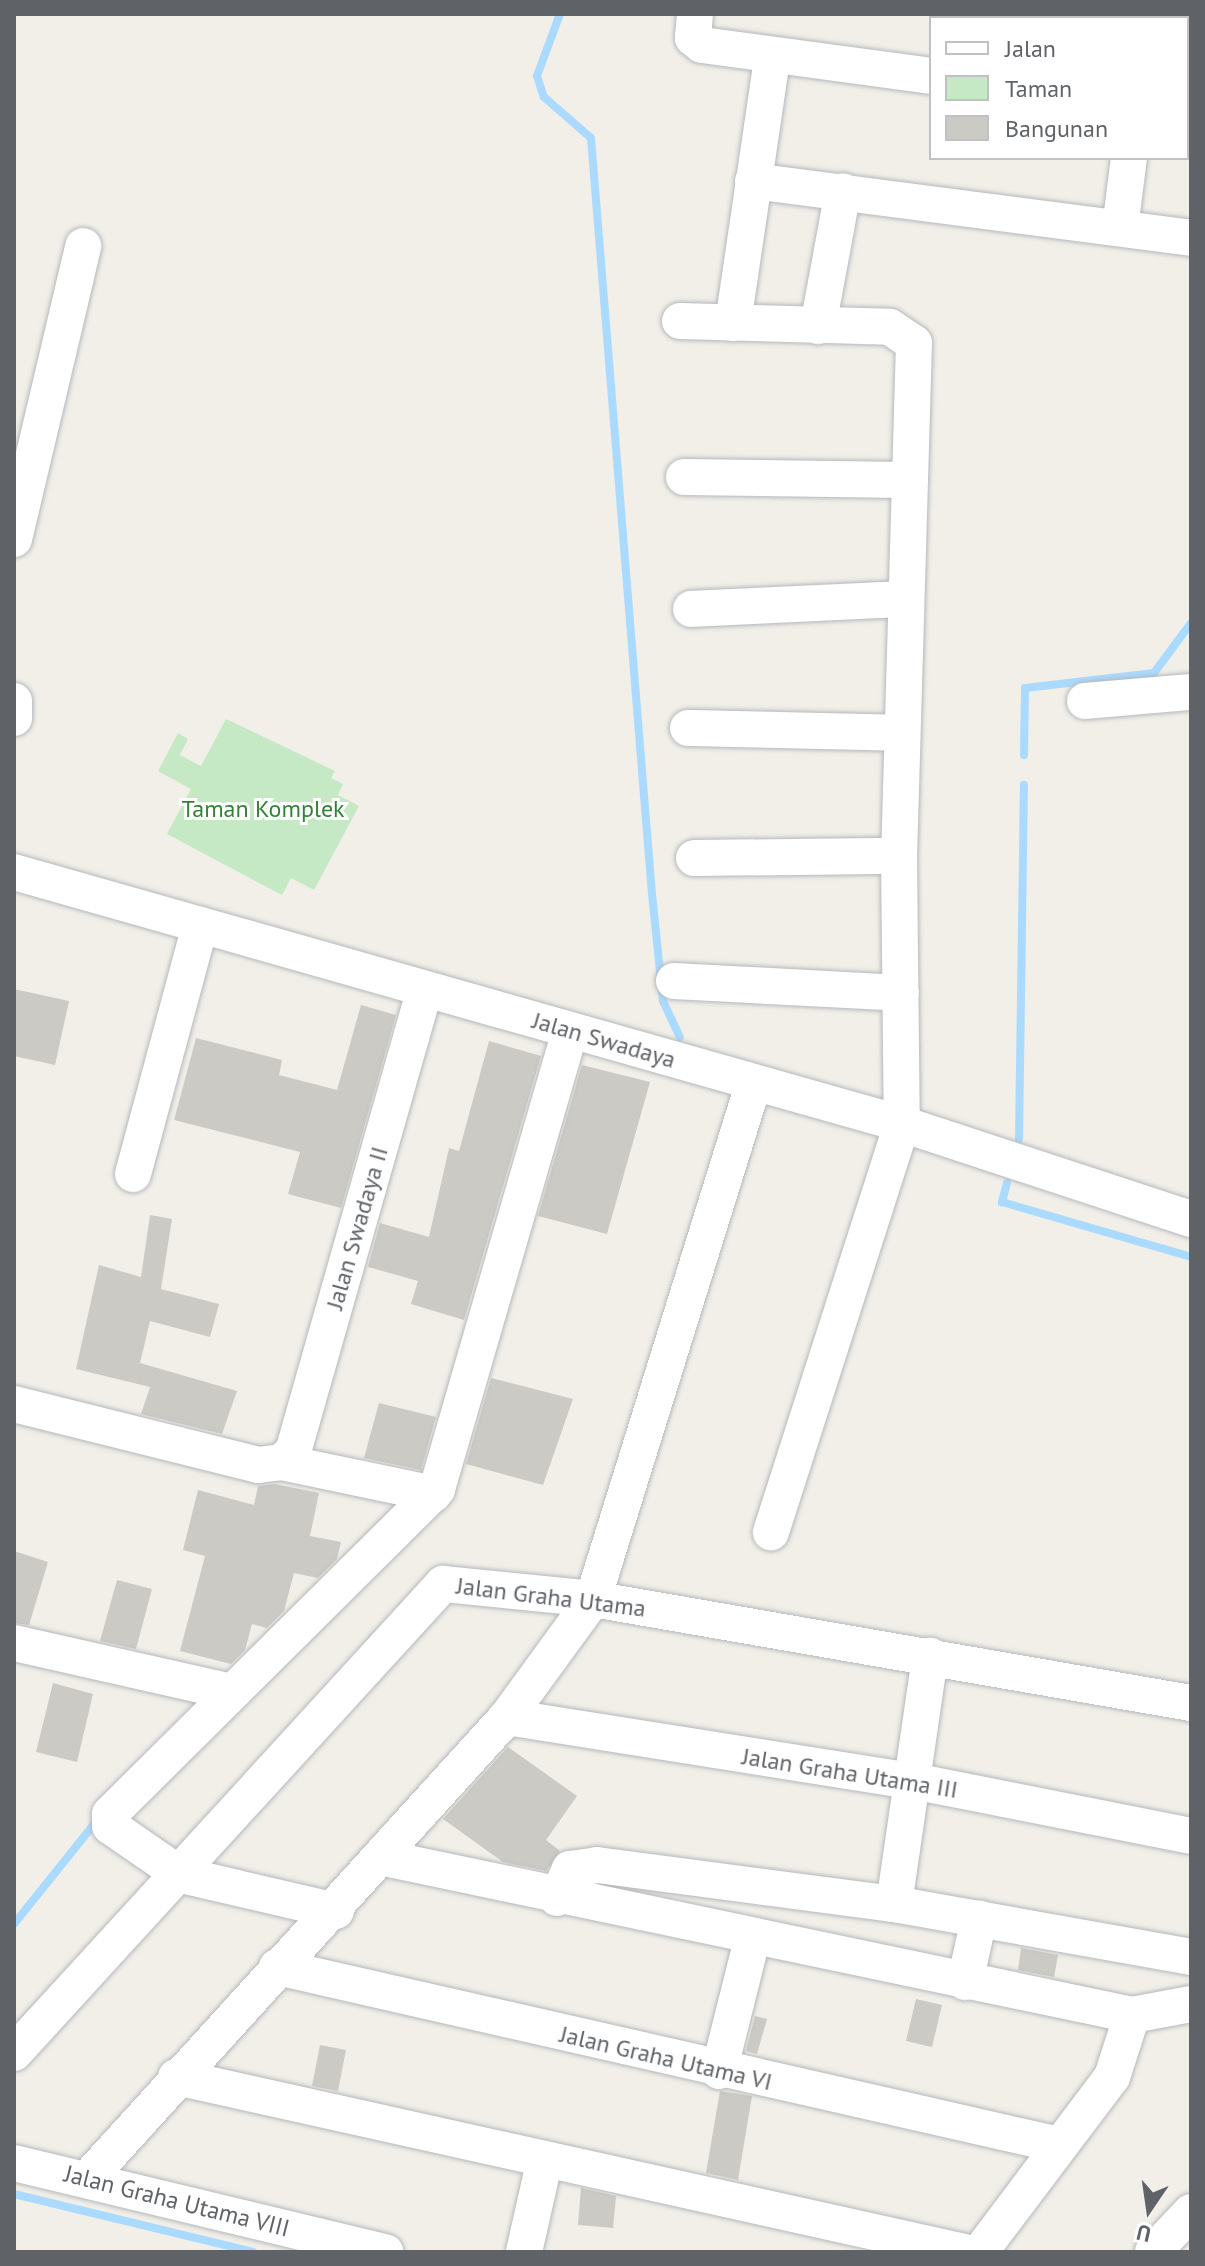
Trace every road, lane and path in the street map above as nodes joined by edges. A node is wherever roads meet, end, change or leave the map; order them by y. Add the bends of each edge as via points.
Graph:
1 (698, 29) edge
2 (772, 58) junction
3 (929, 76) edge
4 (1129, 160) edge
5 (753, 181) junction
6 (843, 191) junction
7 (1120, 228) junction
8 (1191, 238) edge
9 (83, 246) dead end
10 (680, 321) dead end
11 (733, 323) junction
12 (818, 326) junction
13 (684, 477) dead end
14 (907, 480) junction
15 (14, 539) edge
16 (904, 599) junction
17 (691, 609) dead end
18 (1191, 692) edge
19 (14, 701) edge
20 (1085, 701) dead end
21 (14, 718) edge
22 (688, 728) dead end
23 (902, 733) junction
24 (899, 856) junction
25 (694, 858) dead end
26 (14, 872) edge
27 (200, 925) junction
28 (674, 981) dead end
29 (425, 989) junction
30 (901, 993) junction
31 (570, 1032) junction
32 (754, 1082) junction
33 (902, 1124) junction
34 (133, 1174) dead end
35 (1191, 1219) edge
36 (14, 1404) edge
37 (281, 1462) junction
38 (434, 1494) junction
39 (771, 1532) dead end
40 (593, 1599) junction
41 (14, 1643) edge
42 (930, 1656) junction
43 (227, 1691) junction
44 (1191, 1703) edge
45 (507, 1717) junction
46 (913, 1781) junction
47 (1191, 1836) edge
48 (384, 1858) junction
49 (181, 1875) junction
50 (679, 1875) junction
51 (557, 1898) junction
52 (894, 1904) junction
53 (336, 1911) junction
54 (979, 1919) junction
55 (671, 1923) junction
56 (752, 1940) junction
57 (1191, 1957) edge
58 (277, 1967) junction
59 (965, 1982) junction
60 (1191, 2004) edge
61 (1132, 2015) junction
62 (14, 2053) edge
63 (719, 2071) junction
64 (176, 2077) junction
65 (1055, 2144) junction
66 (545, 2159) junction
67 (14, 2163) edge
68 (89, 2177) junction
69 (1191, 2212) edge
70 (339, 2247) edge
71 (386, 2252) edge
72 (524, 2252) edge
73 (964, 2252) edge
74 (980, 2252) edge
75 (1153, 2252) edge

1 - 2 street
2 - 3 street
2 - 5 street
4 - 7 street
5 - 6 street
5 - 11 street
6 - 7 street
6 - 12 street
7 - 8 street
9 - 15 street
10 - 11 street
11 - 12 street
12 - 14 street via 890,327 914,343
13 - 14 street
14 - 16 street
16 - 17 street
16 - 23 street
18 - 20 street
19 - 21 street
22 - 23 street
23 - 24 street
24 - 25 street
24 - 30 street
26 - 27 street, Jalan Swadaya
27 - 29 street, Jalan Swadaya
27 - 34 street
28 - 30 street
29 - 31 street, Jalan Swadaya
29 - 37 street, Jalan Swadaya II via 293,1452
30 - 33 street
31 - 32 street, Jalan Swadaya
31 - 38 street
32 - 33 street, Jalan Swadaya
32 - 40 street
33 - 35 street, Jalan Swadaya
33 - 39 street
36 - 37 street via 258,1465
37 - 38 street
38 - 43 street
40 - 42 street, Jalan Graha Utama
40 - 45 street
40 - 49 street, Jalan Graha Utama via 466,1581 431,1591
41 - 43 street
42 - 44 street, Jalan Graha Utama
42 - 46 street
43 - 49 street via 116,1805 118,1833
45 - 46 street, Jalan Graha Utama III
45 - 48 street
46 - 47 street, Jalan Graha Utama III
46 - 52 street
48 - 51 street
48 - 53 street
49 - 53 street
49 - 62 street, Jalan Graha Utama
50 - 51 street via 587,1864 570,1869
50 - 52 street
50 - 55 street
51 - 55 street
52 - 54 street
53 - 58 street
54 - 57 street
54 - 59 street
55 - 56 street
56 - 59 street
56 - 63 street
58 - 63 street, Jalan Graha Utama VI
58 - 64 street
59 - 61 street
60 - 61 street
61 - 65 street via 1112,2077 1083,2120
63 - 65 street, Jalan Graha Utama VI
64 - 66 street
64 - 68 street
65 - 74 street
66 - 72 street
66 - 73 street
67 - 68 street, Jalan Graha Utama VIII
68 - 70 street, Jalan Graha Utama VIII
69 - 75 street
70 - 71 street, Jalan Graha Utama VIII

